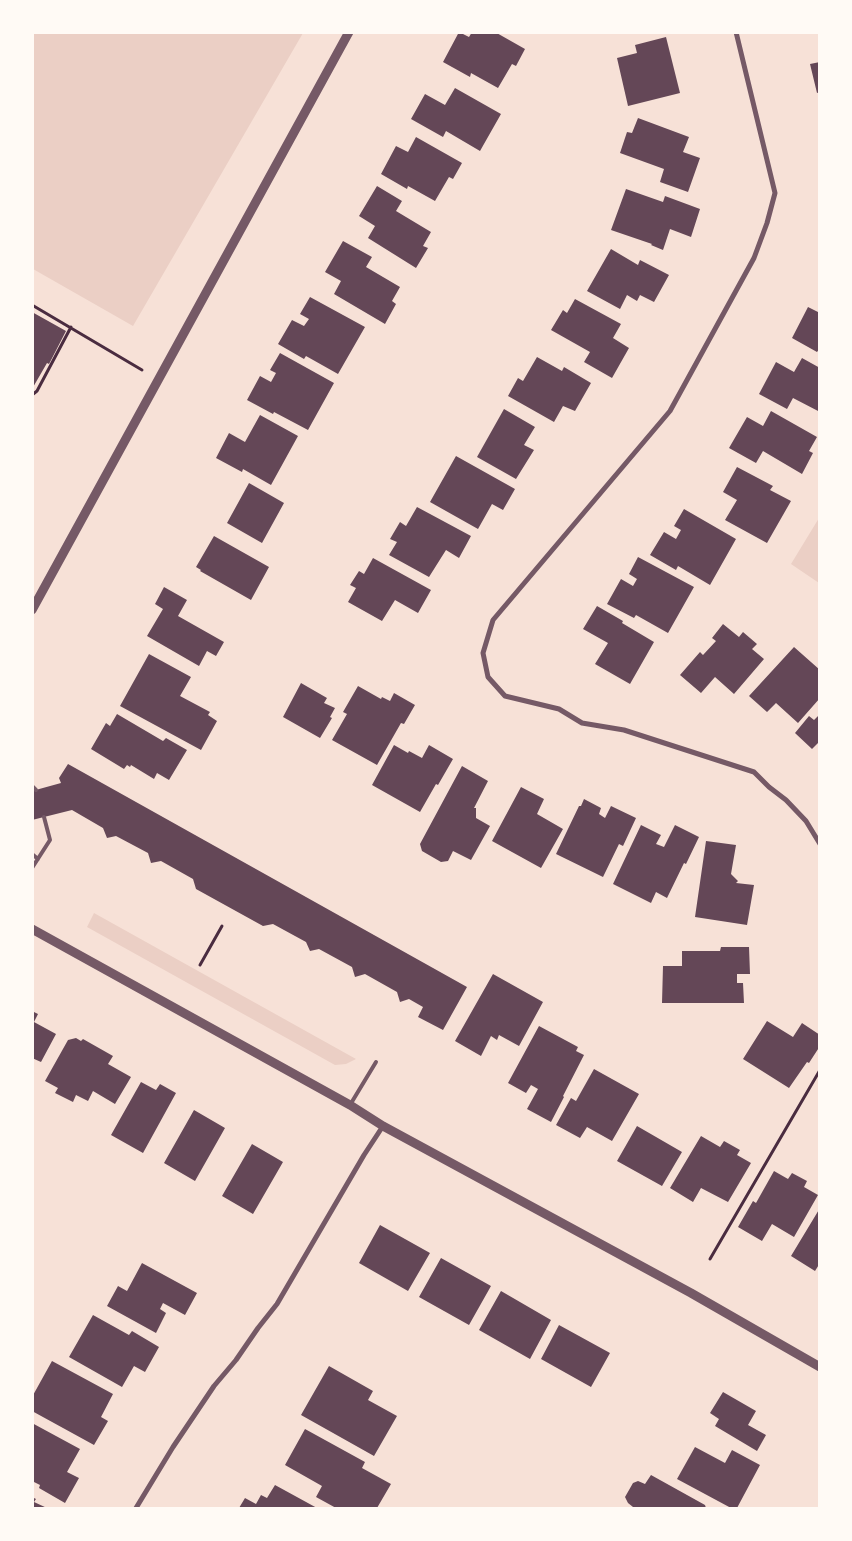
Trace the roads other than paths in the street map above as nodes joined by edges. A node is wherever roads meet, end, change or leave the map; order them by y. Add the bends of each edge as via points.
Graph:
1 (350, 32) edge
2 (736, 32) edge
3 (32, 610) edge
4 (32, 786) edge
5 (36, 790) dead end
6 (44, 817) dead end
7 (820, 844) edge
8 (32, 854) edge
9 (38, 859) junction
10 (32, 868) edge
11 (32, 929) edge
12 (376, 1062) dead end
13 (350, 1106) junction
14 (382, 1126) junction
15 (820, 1367) edge
16 (136, 1508) edge

1 - 3 street
2 - 7 street via 774,193 754,258 670,411 493,620 483,653 488,677 505,696 559,710 582,723 632,732 754,772 806,821
4 - 5 lane
6 - 9 lane via 50,840
8 - 9 lane
9 - 10 lane
11 - 13 street
12 - 13 lane
13 - 14 street
14 - 15 street
14 - 16 street via 277,1304 214,1386 172,1447

